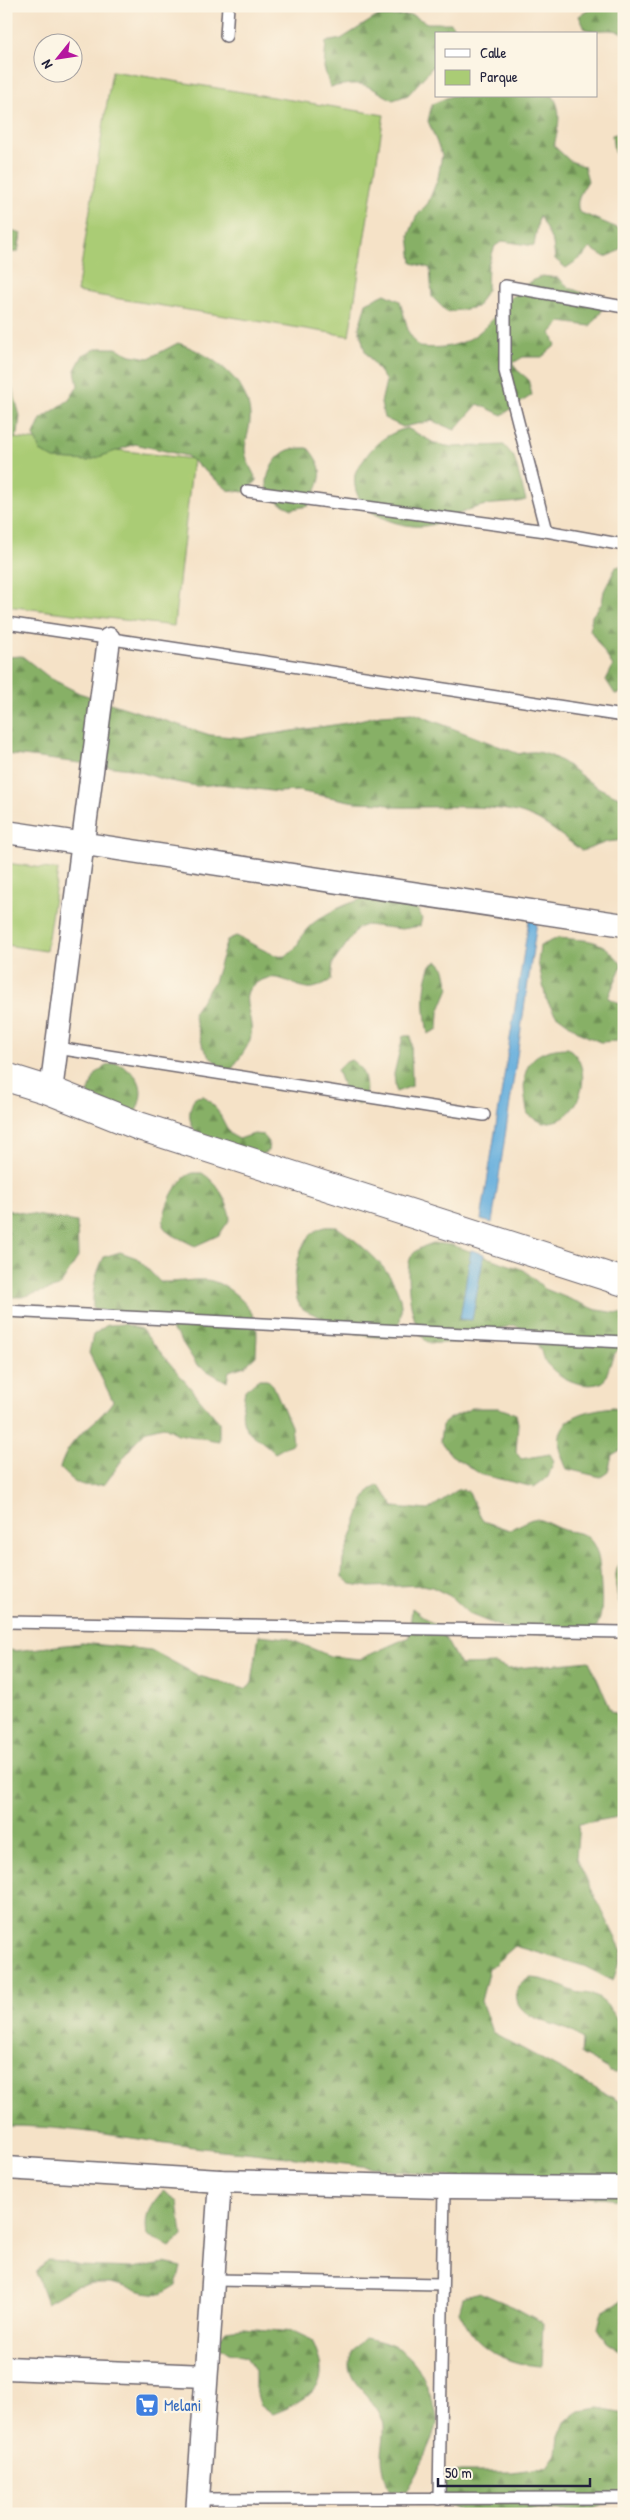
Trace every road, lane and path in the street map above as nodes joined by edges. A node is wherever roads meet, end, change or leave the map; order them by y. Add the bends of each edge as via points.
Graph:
1 (228, 6) edge
2 (226, 36) dead end
3 (624, 307) edge
4 (247, 491) dead end
5 (546, 532) junction
6 (624, 545) edge
7 (6, 623) edge
8 (109, 639) junction
9 (624, 716) edge
10 (6, 832) edge
11 (83, 843) junction
12 (624, 925) edge
13 (57, 1048) junction
14 (6, 1077) edge
15 (51, 1092) junction
16 (484, 1115) dead end
17 (624, 1282) edge
18 (6, 1312) edge
19 (624, 1342) edge
20 (6, 1622) edge
21 (624, 1632) edge
22 (6, 2168) edge
23 (220, 2182) junction
24 (444, 2187) junction
25 (624, 2188) edge
26 (213, 2280) junction
27 (442, 2284) junction
28 (6, 2368) edge
29 (206, 2376) junction
30 (624, 2498) edge
31 (439, 2499) junction
32 (197, 2506) edge

1 - 2 lane
3 - 5 lane via 505,286 505,370
4 - 5 lane
5 - 6 lane
7 - 8 lane
8 - 9 lane
8 - 11 street
10 - 11 street
11 - 12 street
11 - 13 street
13 - 15 street
13 - 16 lane
14 - 15 street
15 - 17 street via 139,1126
18 - 19 lane
20 - 21 lane
22 - 23 street
23 - 24 street
23 - 26 street
24 - 25 street
24 - 27 lane
26 - 27 lane
26 - 29 street
27 - 31 lane
28 - 29 street
29 - 32 street
30 - 31 lane
31 - 32 lane

